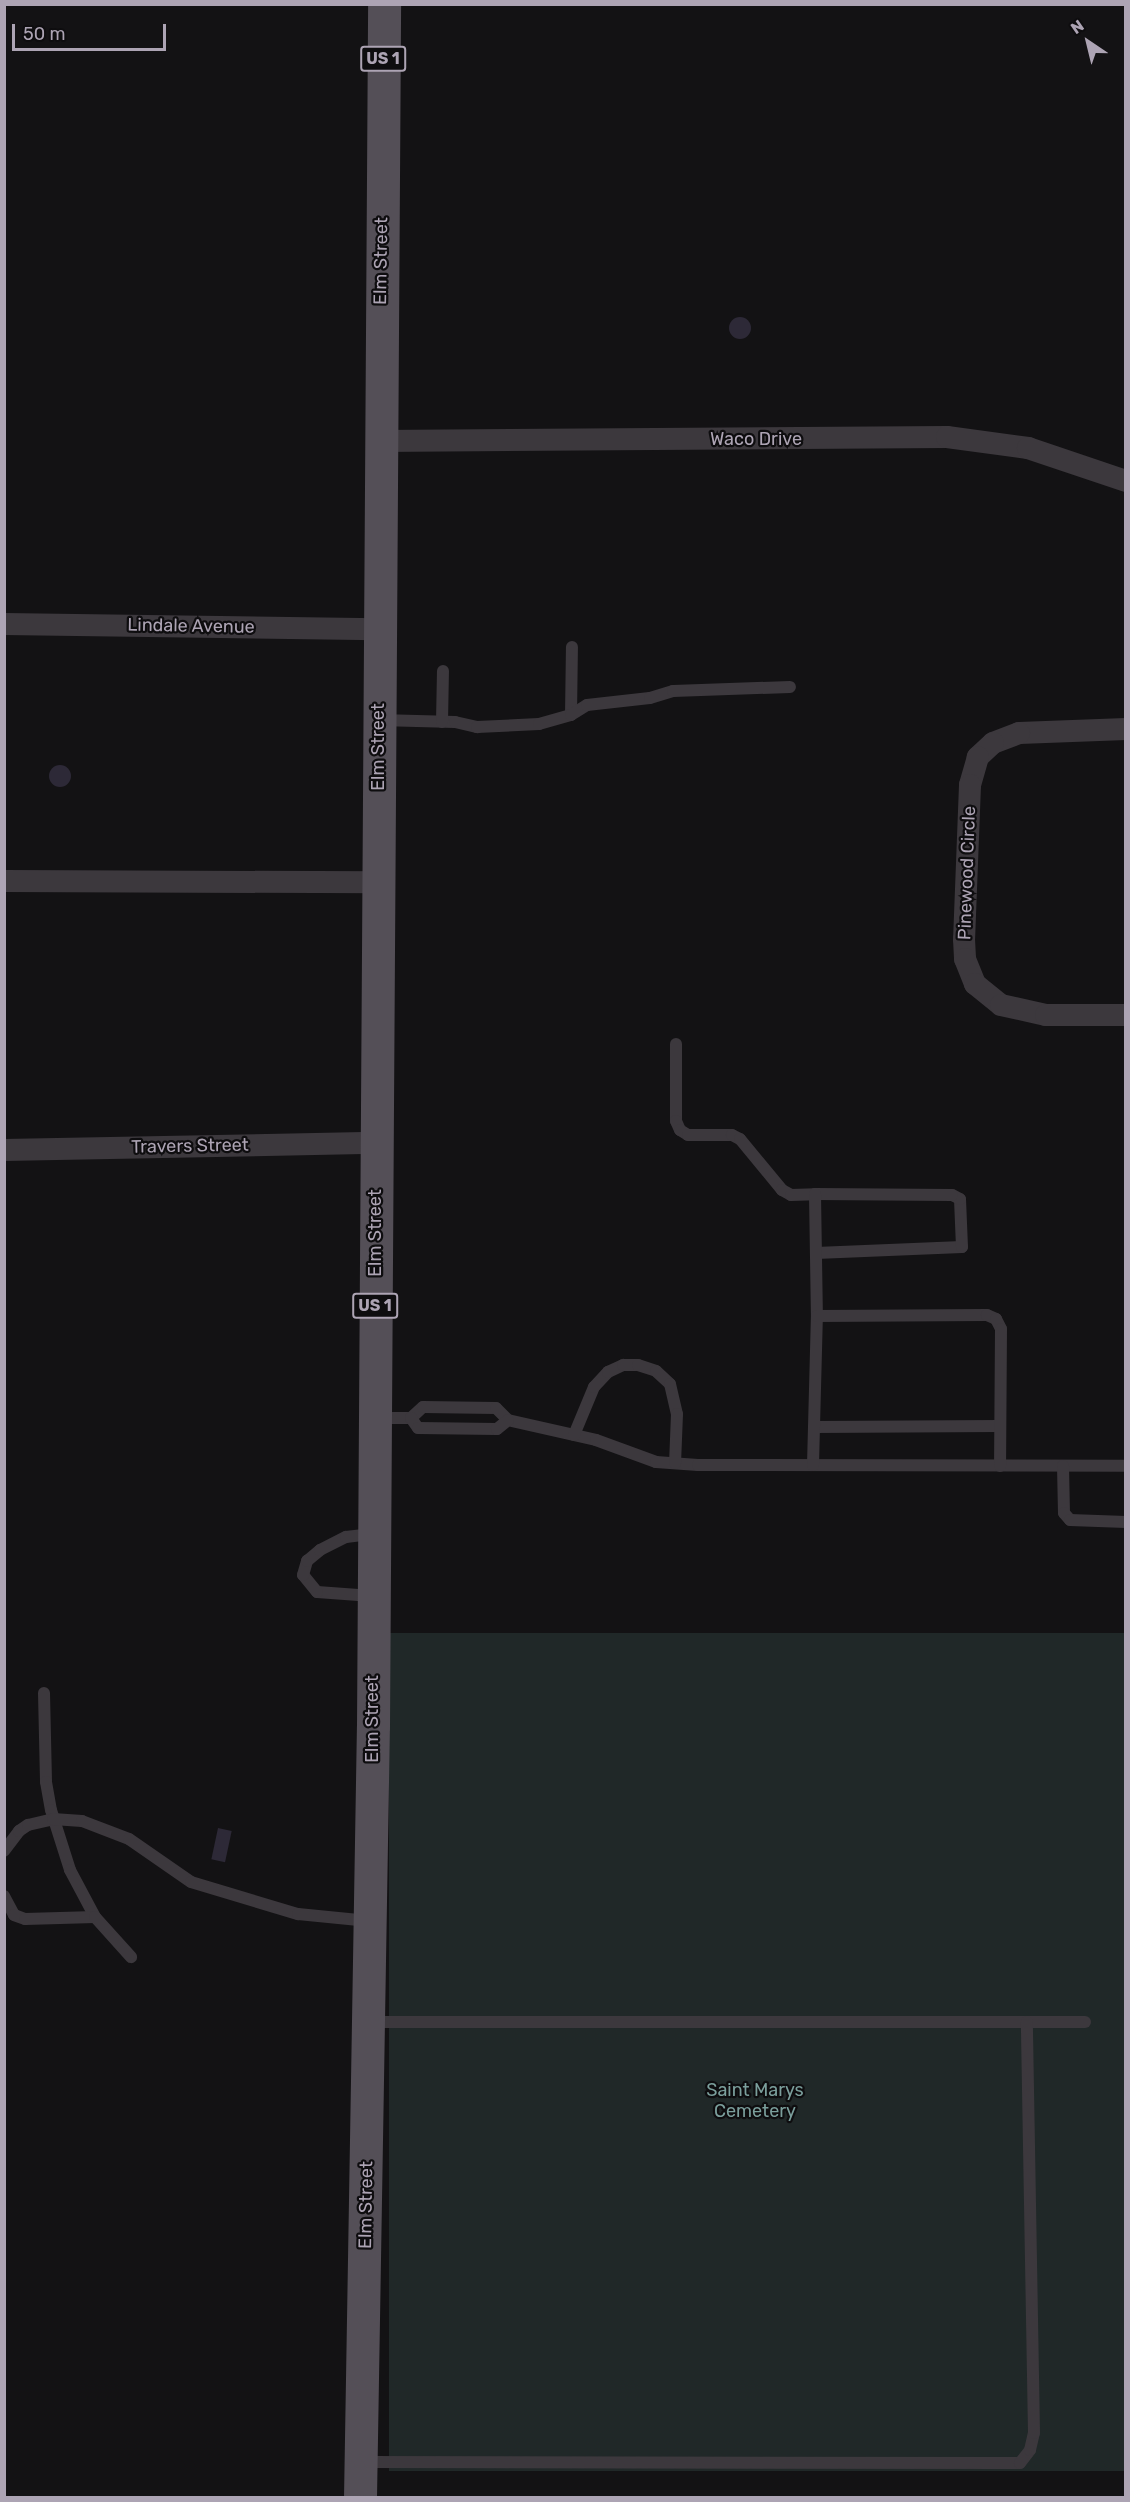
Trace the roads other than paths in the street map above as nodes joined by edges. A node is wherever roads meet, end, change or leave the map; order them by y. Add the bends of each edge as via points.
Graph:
1 (384, 4) edge
2 (380, 441) junction
3 (1125, 482) edge
4 (4, 624) edge
5 (378, 629) junction
6 (572, 647) dead end
7 (443, 671) dead end
8 (790, 687) dead end
9 (571, 715) junction
10 (378, 720) junction
11 (442, 722) junction
12 (1125, 729) edge
13 (4, 881) edge
14 (378, 882) junction
15 (1125, 1015) edge
16 (676, 1044) dead end
17 (376, 1143) junction
18 (4, 1149) edge
19 (815, 1194) junction
20 (816, 1253) junction
21 (817, 1316) junction
22 (374, 1418) junction
23 (411, 1418) junction
24 (507, 1420) junction
25 (1000, 1426) junction
26 (814, 1427) junction
27 (574, 1435) junction
28 (675, 1463) junction
29 (813, 1465) junction
30 (1000, 1466) junction
31 (1063, 1466) junction
32 (1125, 1466) edge
33 (1125, 1522) edge
34 (374, 1533) junction
35 (372, 1596) junction
36 (44, 1693) dead end
37 (53, 1819) junction
38 (4, 1851) edge
39 (4, 1896) edge
40 (95, 1917) junction
41 (4, 1918) edge
42 (24, 1919) junction
43 (370, 1921) junction
44 (131, 1957) dead end
45 (369, 2022) junction
46 (1027, 2022) junction
47 (1085, 2022) dead end
48 (361, 2462) junction
49 (360, 2498) edge

1 - 2 main road, Elm Street / US 1
2 - 3 street, Waco Drive via 947,437 1029,448
2 - 5 main road, Elm Street / US 1
4 - 5 street, Lindale Avenue
5 - 10 main road, Elm Street / US 1
6 - 9 lane
7 - 11 lane
8 - 9 lane via 673,691 650,698 587,705
9 - 11 lane via 538,724 477,727
10 - 11 lane
10 - 14 main road, Elm Street / US 1
12 - 15 street, Pinewood Circle via 1019,734 993,743 978,757 970,785 964,939 965,960 975,984 1001,1005 1046,1015
13 - 14 street
14 - 17 main road, Elm Street / US 1
16 - 19 lane via 676,1121 680,1130 688,1135 740,1138 782,1190 791,1195
17 - 18 street, Travers Street
17 - 22 main road, Elm Street / US 1
19 - 20 lane
19 - 20 lane via 952,1195 963,1206 962,1247 953,1250
20 - 21 lane
21 - 25 lane via 987,1315 996,1319 1001,1329
21 - 26 lane
22 - 23 lane
22 - 34 main road, Elm Street / US 1
23 - 24 lane via 418,1428 497,1429
23 - 24 lane via 423,1407 496,1408
24 - 27 lane
25 - 26 lane
25 - 30 lane
26 - 29 lane
27 - 28 lane via 656,1462
27 - 28 lane via 594,1387 608,1372 623,1365 638,1365 656,1371 670,1384 676,1414
28 - 29 lane
29 - 30 lane
30 - 31 lane
31 - 32 lane
31 - 33 lane via 1064,1514 1070,1520
34 - 35 main road, Elm Street / US 1
34 - 35 lane via 346,1538 320,1550 307,1561 303,1575 317,1592
35 - 43 main road, Elm Street / US 1
36 - 37 lane via 46,1782
37 - 38 lane via 19,1831
37 - 40 lane via 70,1870
37 - 43 lane via 104,1826 129,1839 167,1869 200,1885 298,1914
39 - 42 lane via 14,1915
40 - 42 lane
40 - 44 lane
41 - 42 lane
43 - 45 main road, Elm Street / US 1
45 - 46 lane
45 - 48 main road, Elm Street / US 1
46 - 47 lane
46 - 48 lane via 1034,2433 1030,2450 1020,2463
48 - 49 main road, Elm Street / US 1

